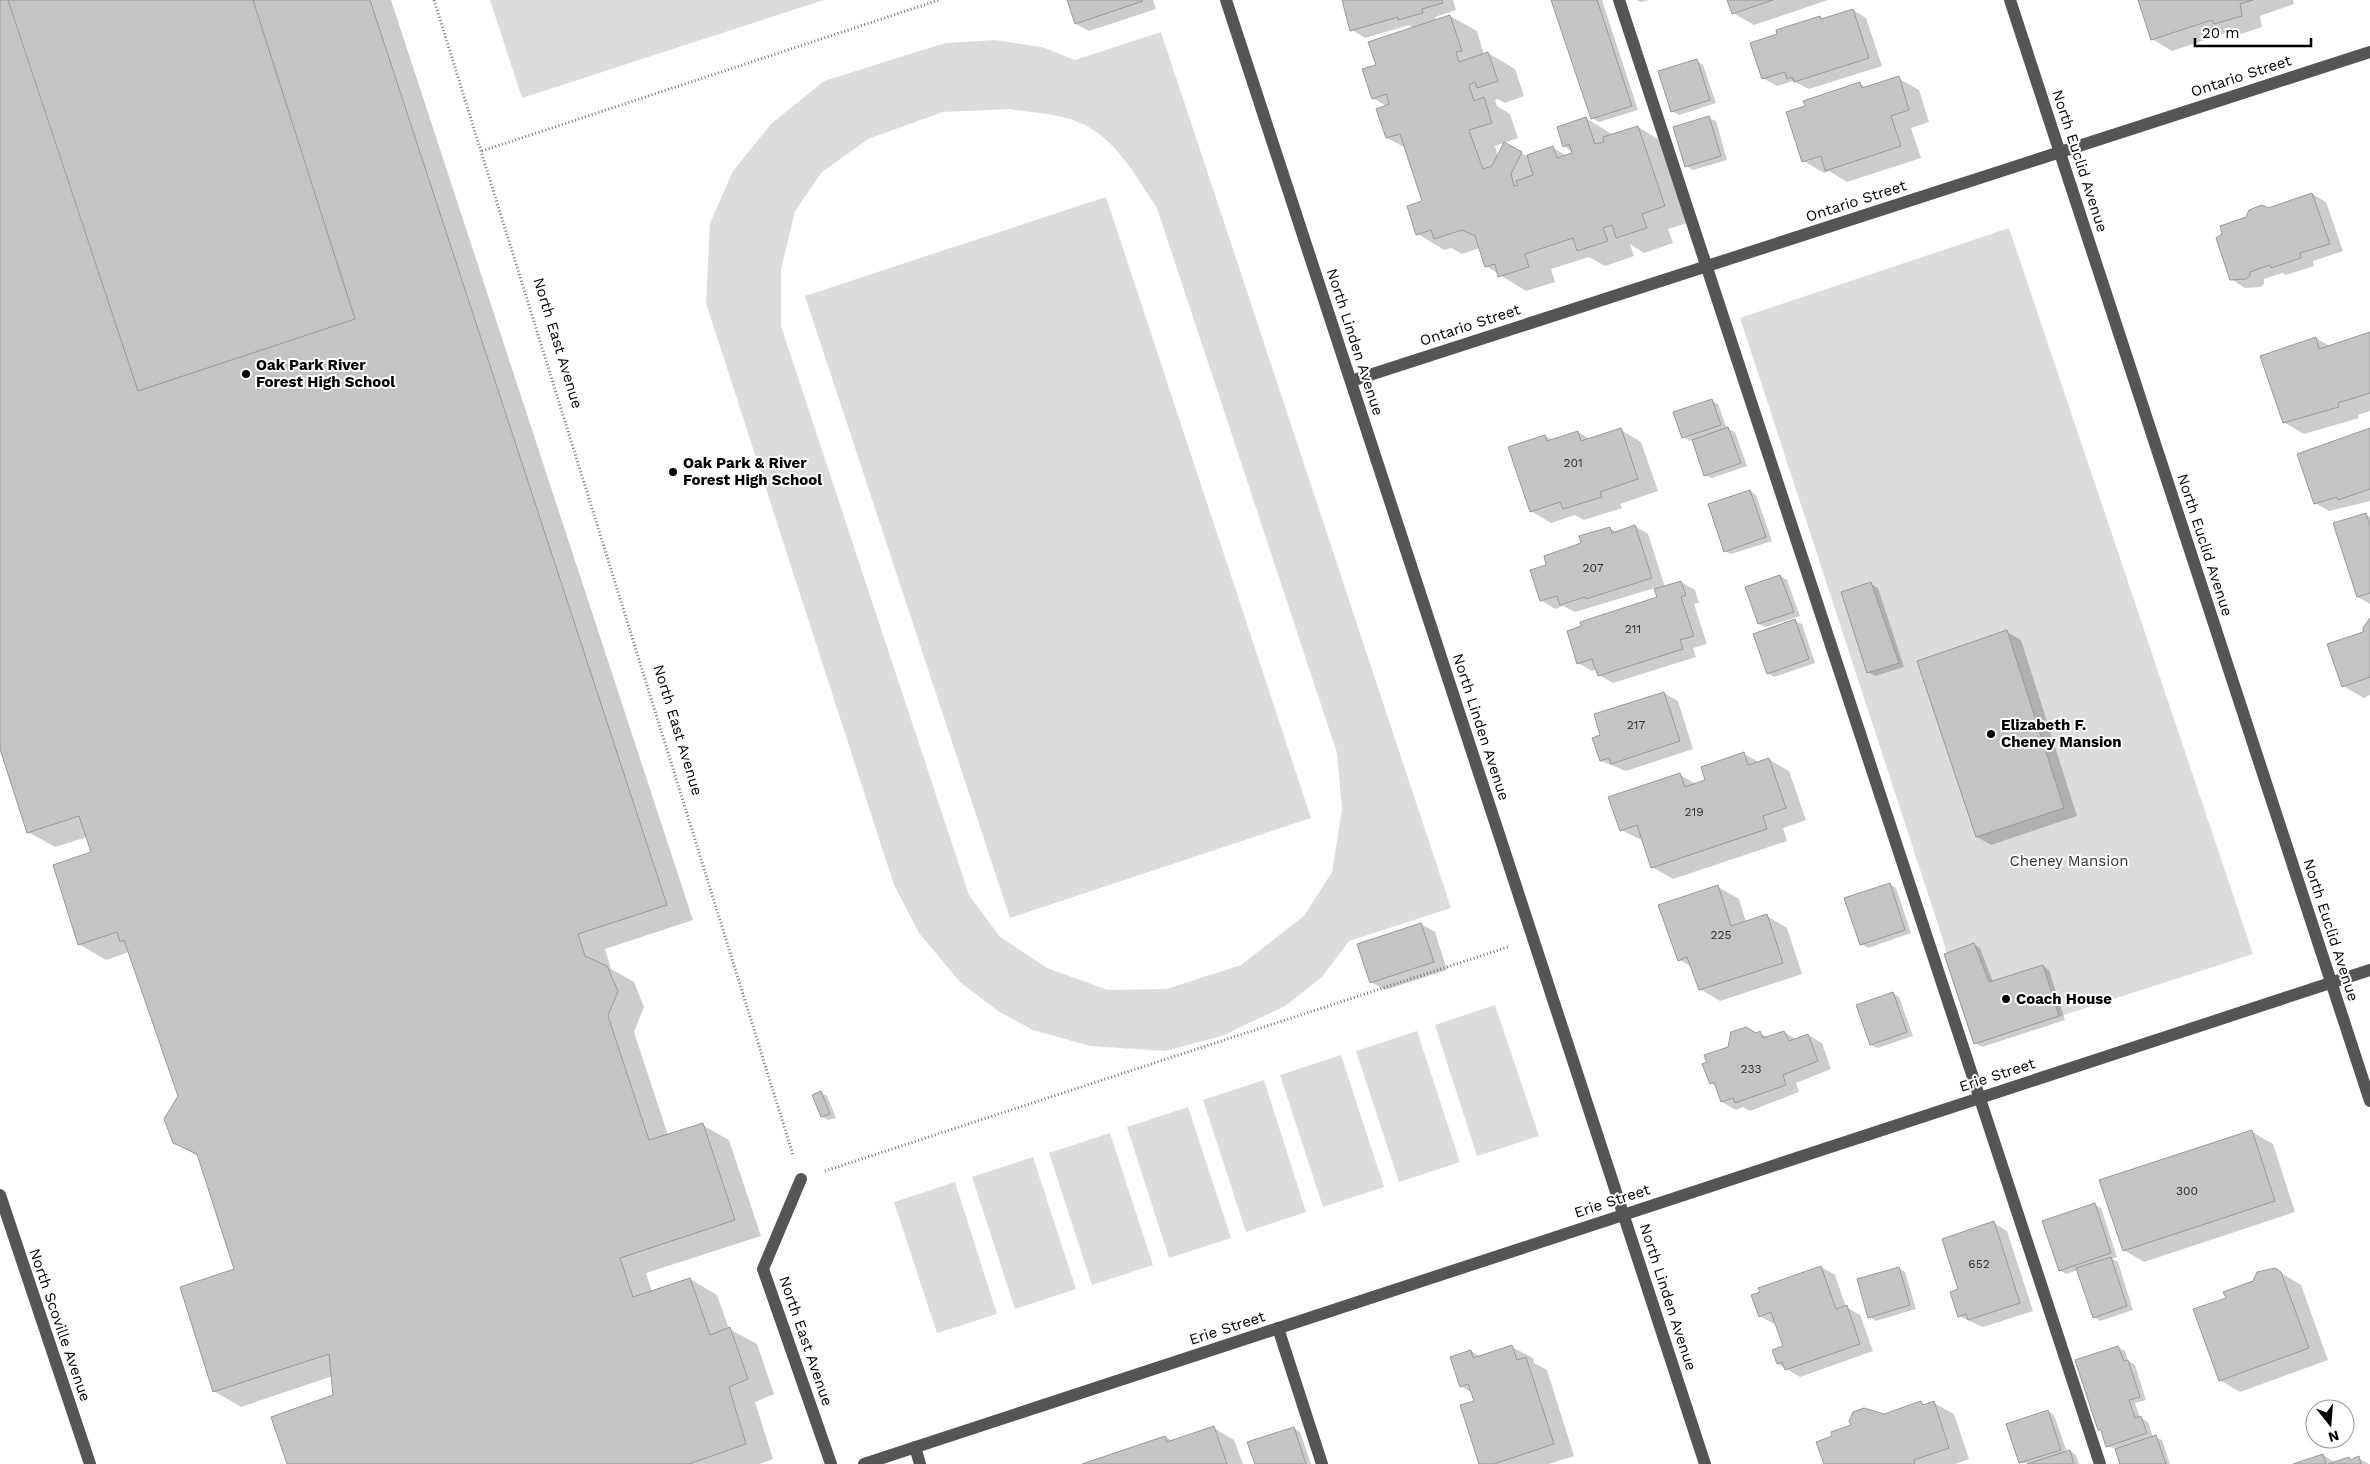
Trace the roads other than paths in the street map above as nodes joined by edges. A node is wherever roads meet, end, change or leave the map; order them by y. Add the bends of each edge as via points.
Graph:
1 (1226, 0) edge
2 (1619, 0) edge
3 (2010, 0) edge
4 (2370, 52) edge
5 (2060, 152) junction
6 (1706, 266) junction
7 (1351, 381) junction
8 (2370, 970) edge
9 (2331, 982) junction
10 (1980, 1098) junction
11 (2370, 1101) edge
12 (801, 1179) road end
13 (0, 1196) edge
14 (1624, 1215) junction
15 (1278, 1328) junction
16 (915, 1447) junction
17 (90, 1464) edge
18 (831, 1464) edge
19 (864, 1464) edge
20 (920, 1464) edge
21 (1322, 1464) edge
22 (1705, 1464) edge
23 (2100, 1464) edge

1 - 7 street, North Linden Avenue
2 - 6 street
3 - 5 street, North Euclid Avenue
4 - 5 street, Ontario Street
5 - 6 street, Ontario Street
5 - 9 street, North Euclid Avenue
6 - 7 street, Ontario Street
6 - 10 street
7 - 14 street, North Linden Avenue
8 - 9 street, Erie Street
9 - 10 street, Erie Street
9 - 11 street, North Euclid Avenue
10 - 14 street, Erie Street
10 - 23 street
12 - 18 street, North East Avenue via 763,1269
13 - 17 street, North Scoville Avenue
14 - 15 street, Erie Street
14 - 22 street, North Linden Avenue
15 - 16 street, Erie Street
15 - 21 street
16 - 19 street, Erie Street
16 - 20 street

